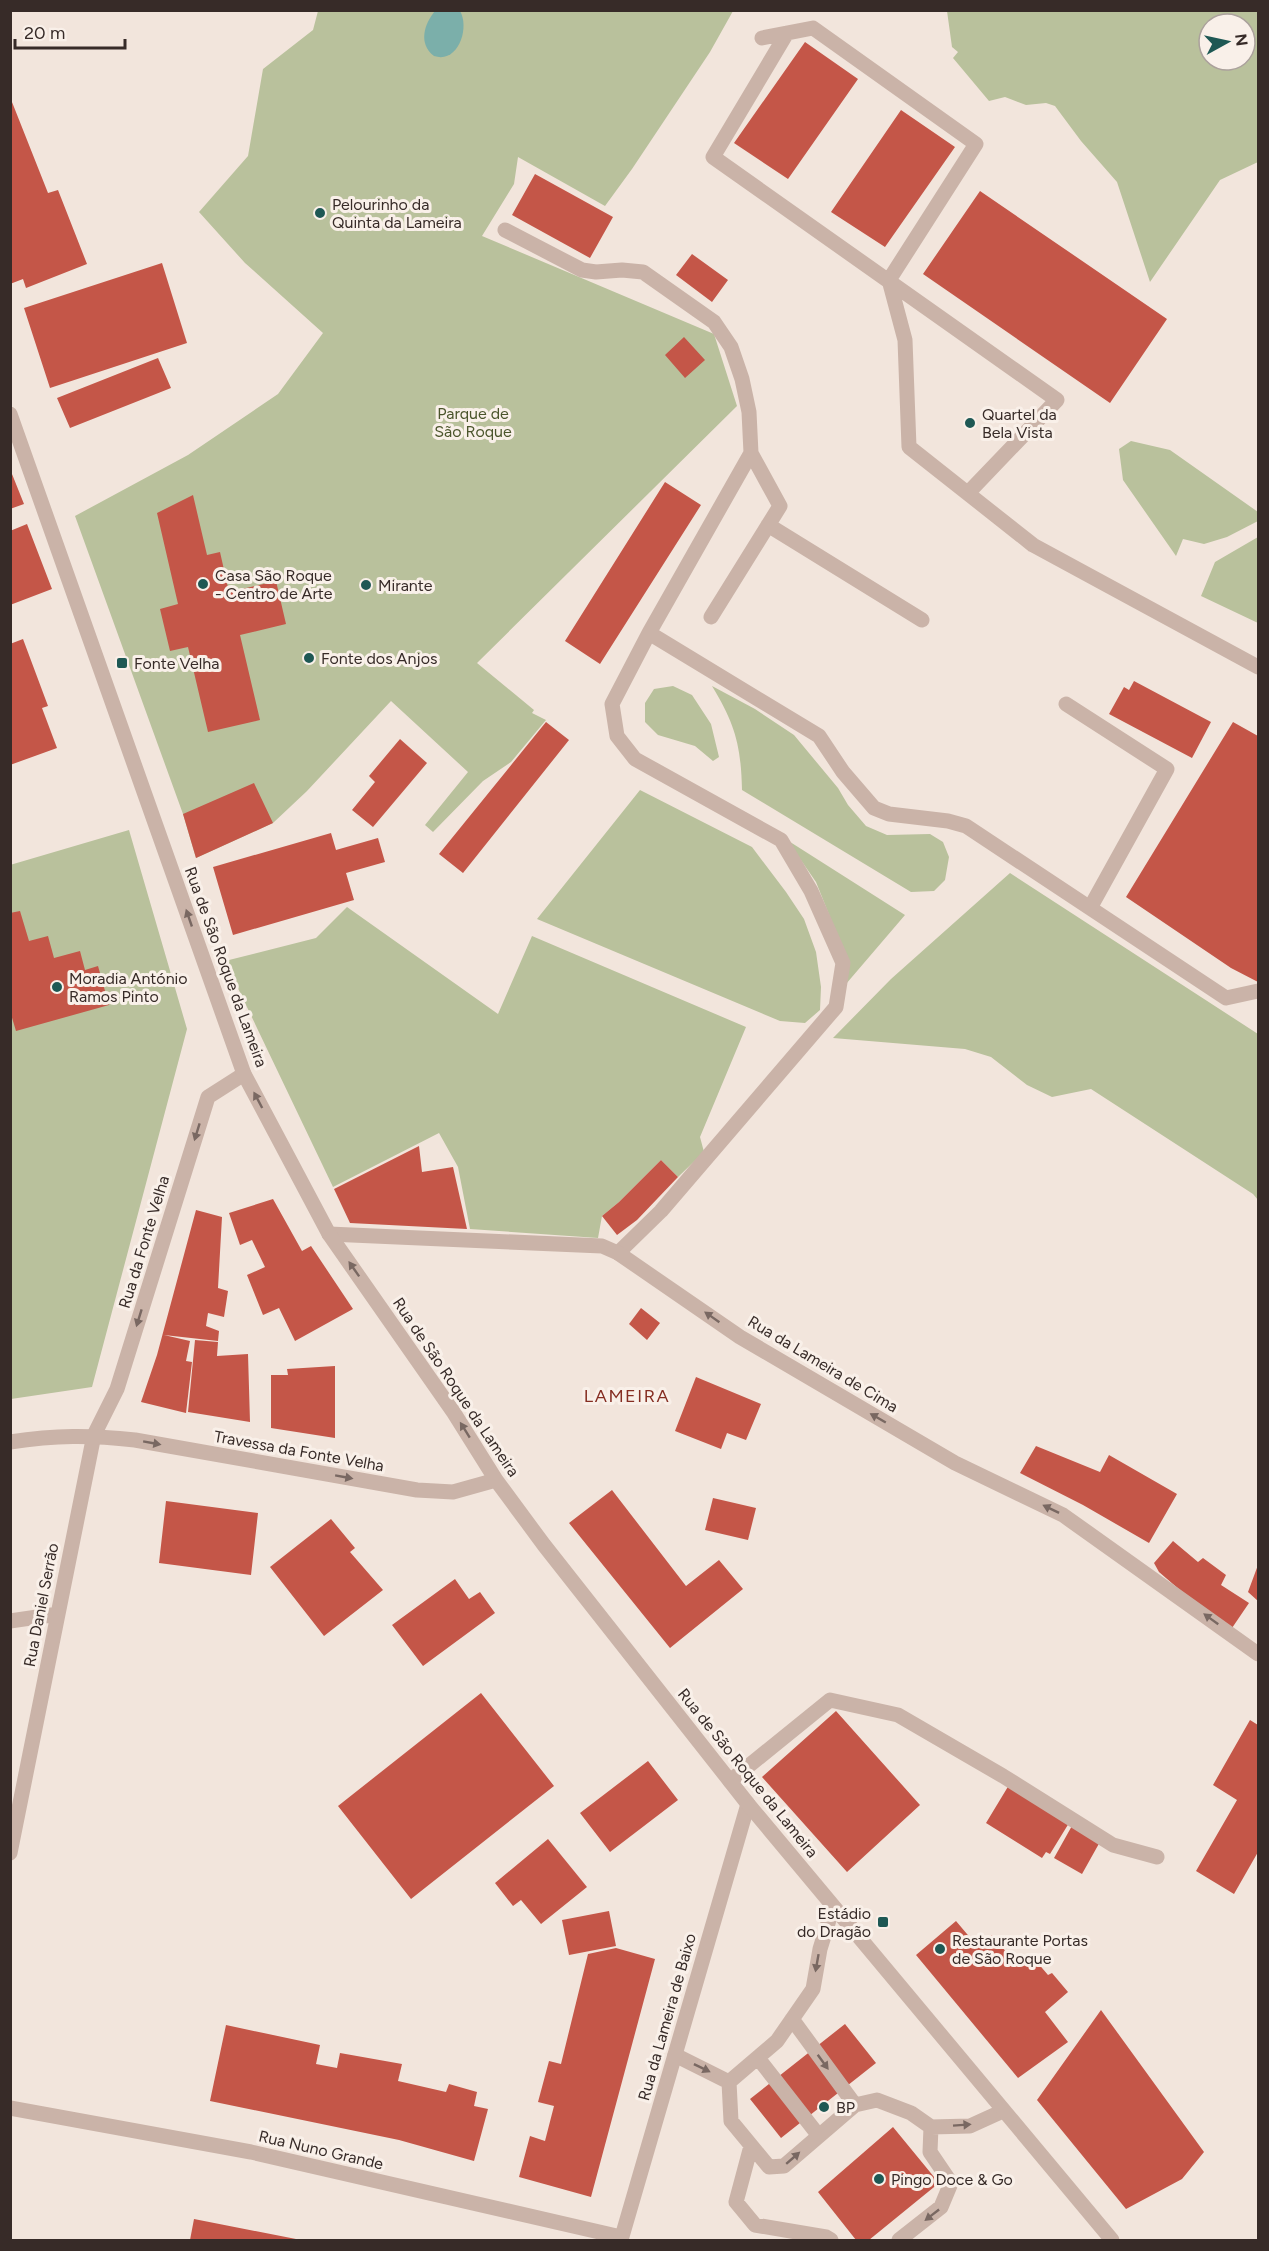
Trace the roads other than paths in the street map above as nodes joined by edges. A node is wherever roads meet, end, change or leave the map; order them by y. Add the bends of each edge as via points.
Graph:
1 (786, 33) junction
2 (762, 38) dead end
3 (505, 230) dead end
4 (889, 280) junction
5 (10, 414) edge
6 (751, 453) junction
7 (968, 494) junction
8 (768, 525) junction
9 (711, 617) dead end
10 (922, 620) dead end
11 (649, 633) junction
12 (1258, 667) edge
13 (1066, 704) dead end
14 (1090, 908) junction
15 (1258, 991) edge
16 (244, 1074) junction
17 (329, 1234) junction
18 (618, 1252) junction
19 (94, 1435) junction
20 (10, 1442) edge
21 (496, 1480) junction
22 (58, 1614) junction
23 (10, 1621) edge
24 (1258, 1654) edge
25 (730, 1781) junction
26 (748, 1804) junction
27 (10, 1853) edge
28 (1157, 1857) dead end
29 (833, 1906) junction
30 (792, 2019) junction
31 (675, 2055) junction
32 (758, 2058) junction
33 (729, 2082) junction
34 (855, 2105) junction
35 (10, 2108) edge
36 (1003, 2111) junction
37 (931, 2127) junction
38 (819, 2136) junction
39 (751, 2146) junction
40 (621, 2239) edge
41 (831, 2241) edge
42 (899, 2241) edge
43 (1112, 2241) edge

1 - 2 street
1 - 4 street via 713,157
1 - 4 street via 813,28 976,144
3 - 6 street via 582,270 643,272 714,322 732,347 742,379
4 - 7 street via 905,340 909,447
4 - 7 street via 1057,400
16 -> 5 street, Rua de São Roque da Lameira
6 - 8 street via 780,506
6 - 11 street
7 - 12 street via 1033,545
8 - 9 street
8 - 10 street
11 - 14 street via 819,736 874,808 889,814 966,826
11 - 18 street via 612,704 617,735 635,759 781,840 811,891 843,963 836,1007 661,1210
13 - 14 street via 1167,769
14 - 15 street via 1226,998
17 -> 16 street, Rua de São Roque da Lameira
16 -> 19 street, Rua da Fonte Velha via 208,1097 117,1389
17 - 18 street, Rua da Lameira de Cima via 602,1246
21 -> 17 street, Rua de São Roque da Lameira
24 -> 18 street, Rua da Lameira de Cima via 1063,1515 956,1463 740,1337
19 - 20 street, Travessa da Fonte Velha
19 -> 21 street, Travessa da Fonte Velha via 417,1490 453,1492
19 - 22 street, Rua Daniel Serrão
21 - 25 street, Rua de São Roque da Lameira
22 - 23 street
22 - 27 street, Rua Daniel Serrão
25 - 26 street, Rua de São Roque da Lameira
25 - 28 street via 830,1700 898,1715 1113,1845
26 - 29 street, Rua de São Roque da Lameira
26 - 31 street, Rua da Lameira de Baixo
29 -> 30 street via 813,1989
29 - 36 street, Rua de São Roque da Lameira
30 - 32 street via 777,2041
30 -> 34 street
31 -> 33 street
31 - 40 street, Rua da Lameira de Baixo
32 - 33 street
32 - 38 street
33 - 39 street via 731,2121
34 - 37 street via 878,2100 911,2113
34 - 38 street
35 - 40 street, Rua Nuno Grande via 251,2152
37 -> 36 street via 970,2126
36 - 43 street, Rua de São Roque da Lameira
37 -> 42 street via 930,2152 951,2183 941,2207
39 -> 38 street via 769,2168 784,2166
39 - 41 street via 736,2202 754,2225

